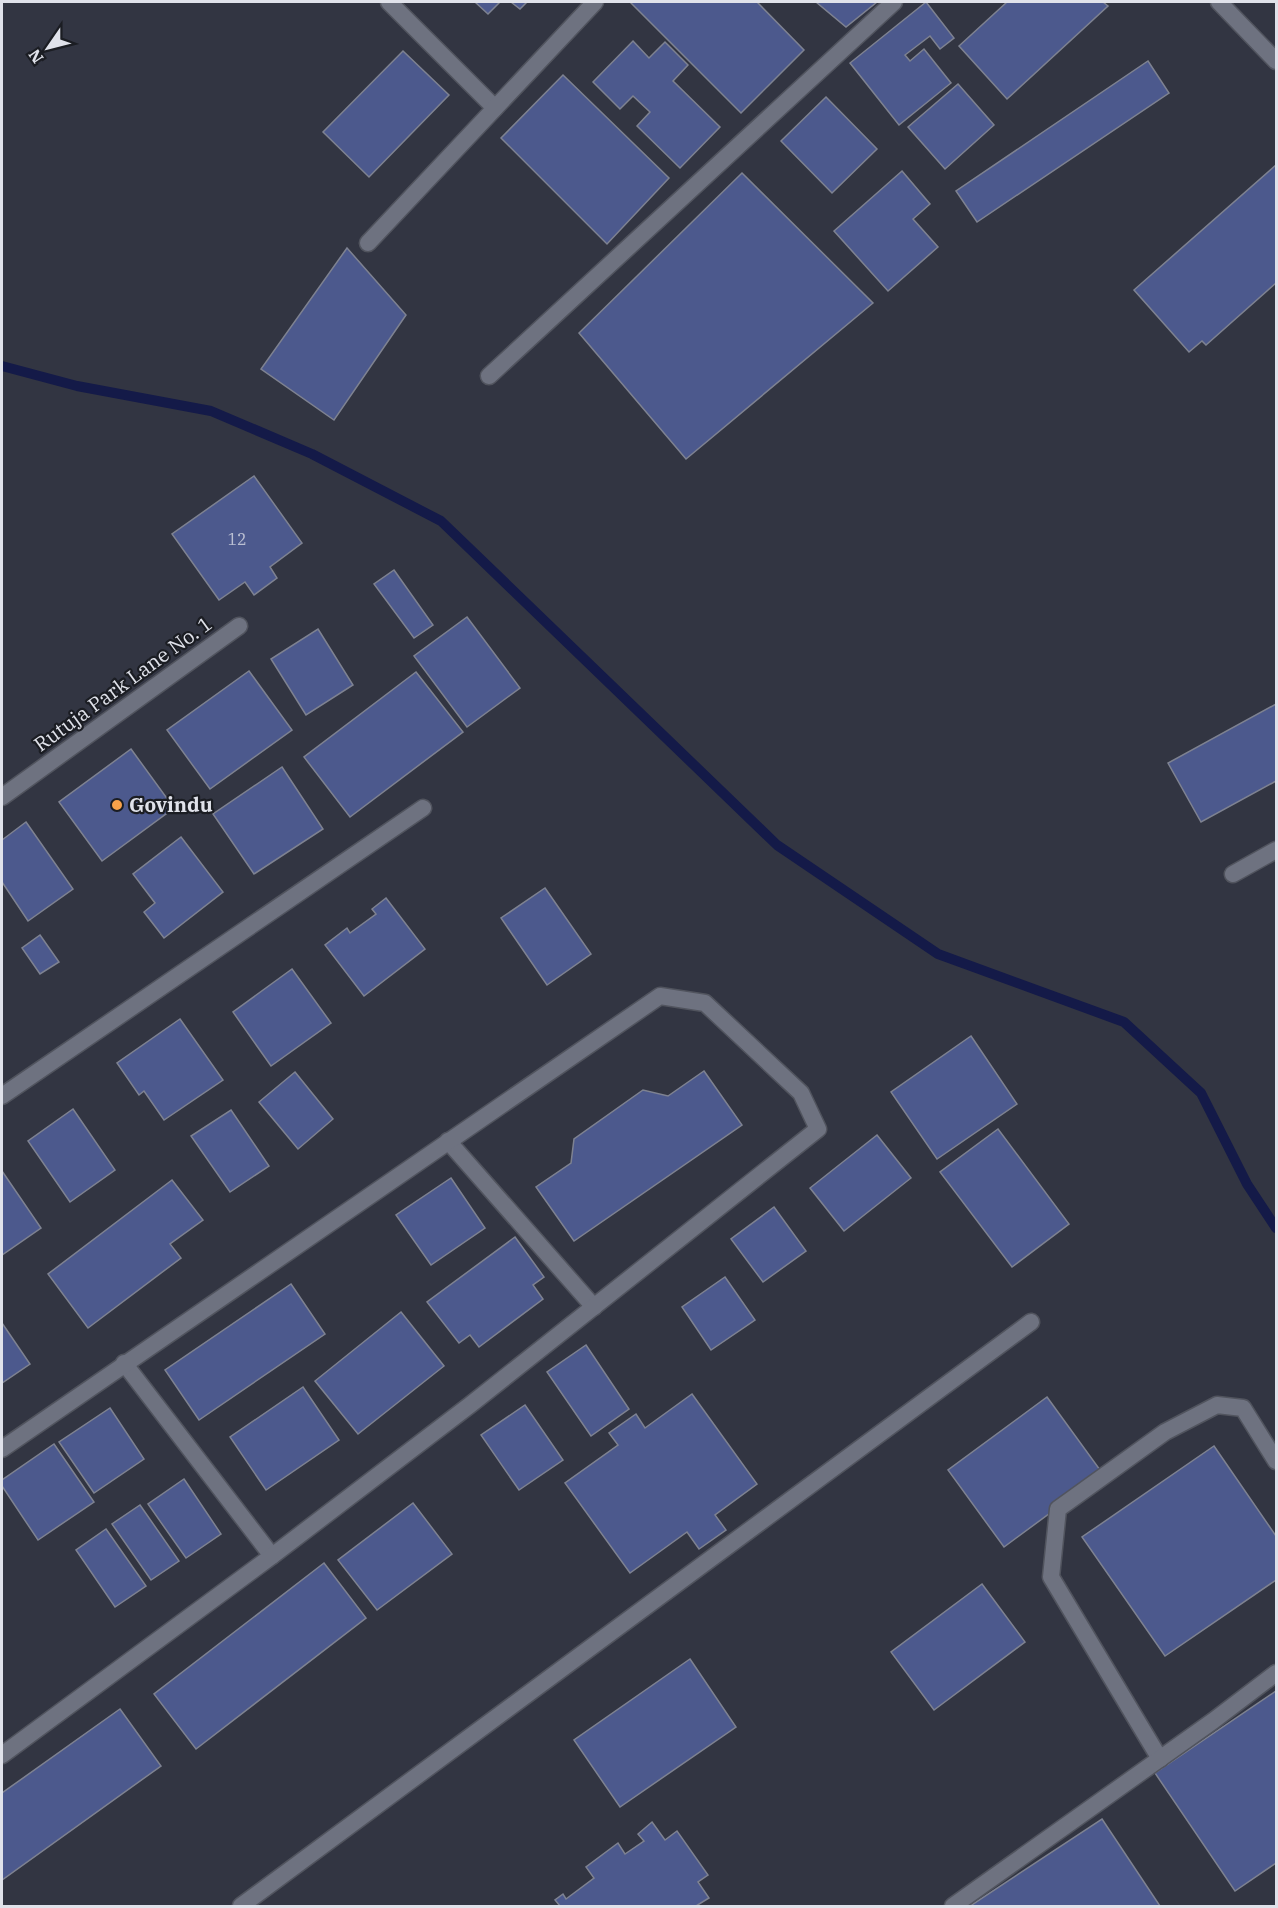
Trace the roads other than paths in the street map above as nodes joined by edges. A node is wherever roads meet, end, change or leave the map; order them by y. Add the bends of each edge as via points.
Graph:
1 (389, 2) edge
2 (596, 2) edge
3 (894, 2) edge
4 (1219, 2) edge
5 (1276, 61) edge
6 (495, 108) junction
7 (368, 243) dead end
8 (489, 376) dead end
9 (239, 626) dead end
10 (2, 797) edge
11 (423, 808) dead end
12 (1276, 850) edge
13 (1233, 874) dead end
14 (2, 1096) edge
15 (448, 1141) junction
16 (594, 1307) junction
17 (1031, 1322) dead end
18 (124, 1363) junction
19 (2, 1449) edge
20 (1276, 1461) edge
21 (272, 1556) junction
22 (1276, 1673) edge
23 (2, 1755) edge
24 (1160, 1759) junction
25 (241, 1906) edge
26 (952, 1906) edge

1 - 6 street
2 - 6 street
3 - 8 street
4 - 5 street
6 - 7 street
9 - 10 street, Rutuja Park Lane No. 1
11 - 14 street
12 - 13 street
15 - 16 street
15 - 16 street via 660,996 705,1003 801,1093 818,1129
15 - 18 street
16 - 21 street
17 - 25 street
18 - 19 street
18 - 21 street
20 - 24 street via 1243,1408 1217,1405 1165,1432 1058,1509 1051,1577
21 - 23 street
22 - 24 street
24 - 26 street

